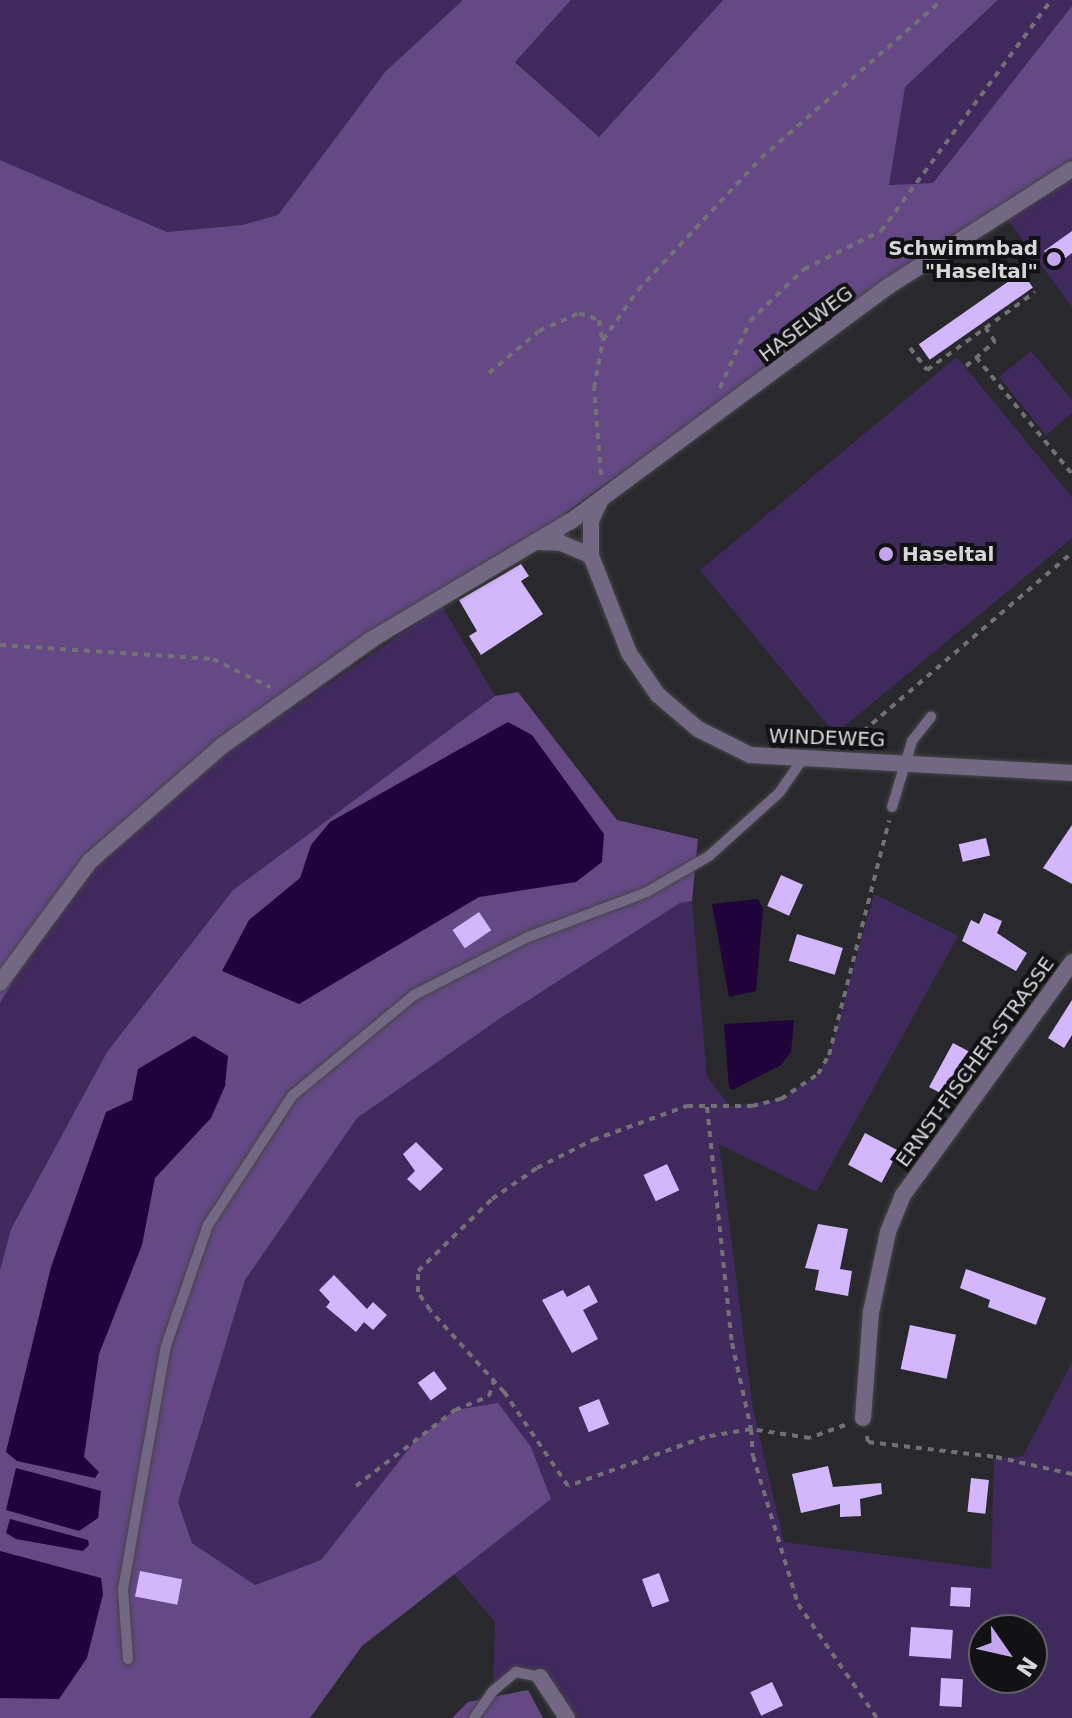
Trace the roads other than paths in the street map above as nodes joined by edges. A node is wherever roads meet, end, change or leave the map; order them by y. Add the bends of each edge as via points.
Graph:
1 (1072, 169) edge
2 (603, 496) junction
3 (537, 543) junction
4 (591, 556) junction
5 (931, 717) dead end
6 (802, 760) junction
7 (907, 761) junction
8 (1072, 773) edge
9 (892, 807) road end
10 (1072, 962) edge
11 (0, 983) edge
12 (863, 1418) road end
13 (128, 1659) dead end
14 (540, 1677) joint
15 (474, 1718) edge
16 (567, 1718) edge

1 - 2 street, HASELWEG via 889,286
2 - 3 street, HASELWEG
2 - 4 street, WINDEWEG via 591,520
3 - 4 street via 561,543
3 - 11 street, HASELWEG via 372,639 223,745 90,861 23,945
4 - 6 street, WINDEWEG via 604,578 629,653 658,695 698,729 750,755
5 - 7 lane via 912,741
6 - 7 street, WINDEWEG
6 - 13 lane via 779,793 709,856 647,892 528,937 414,995 292,1096 208,1225 166,1346 123,1589
7 - 8 street, WINDEWEG
7 - 9 lane
10 - 12 street, ERNST-FISCHER-STRASSE via 903,1195 888,1232 871,1312
14 - 15 lane via 516,1672
14 - 16 street

